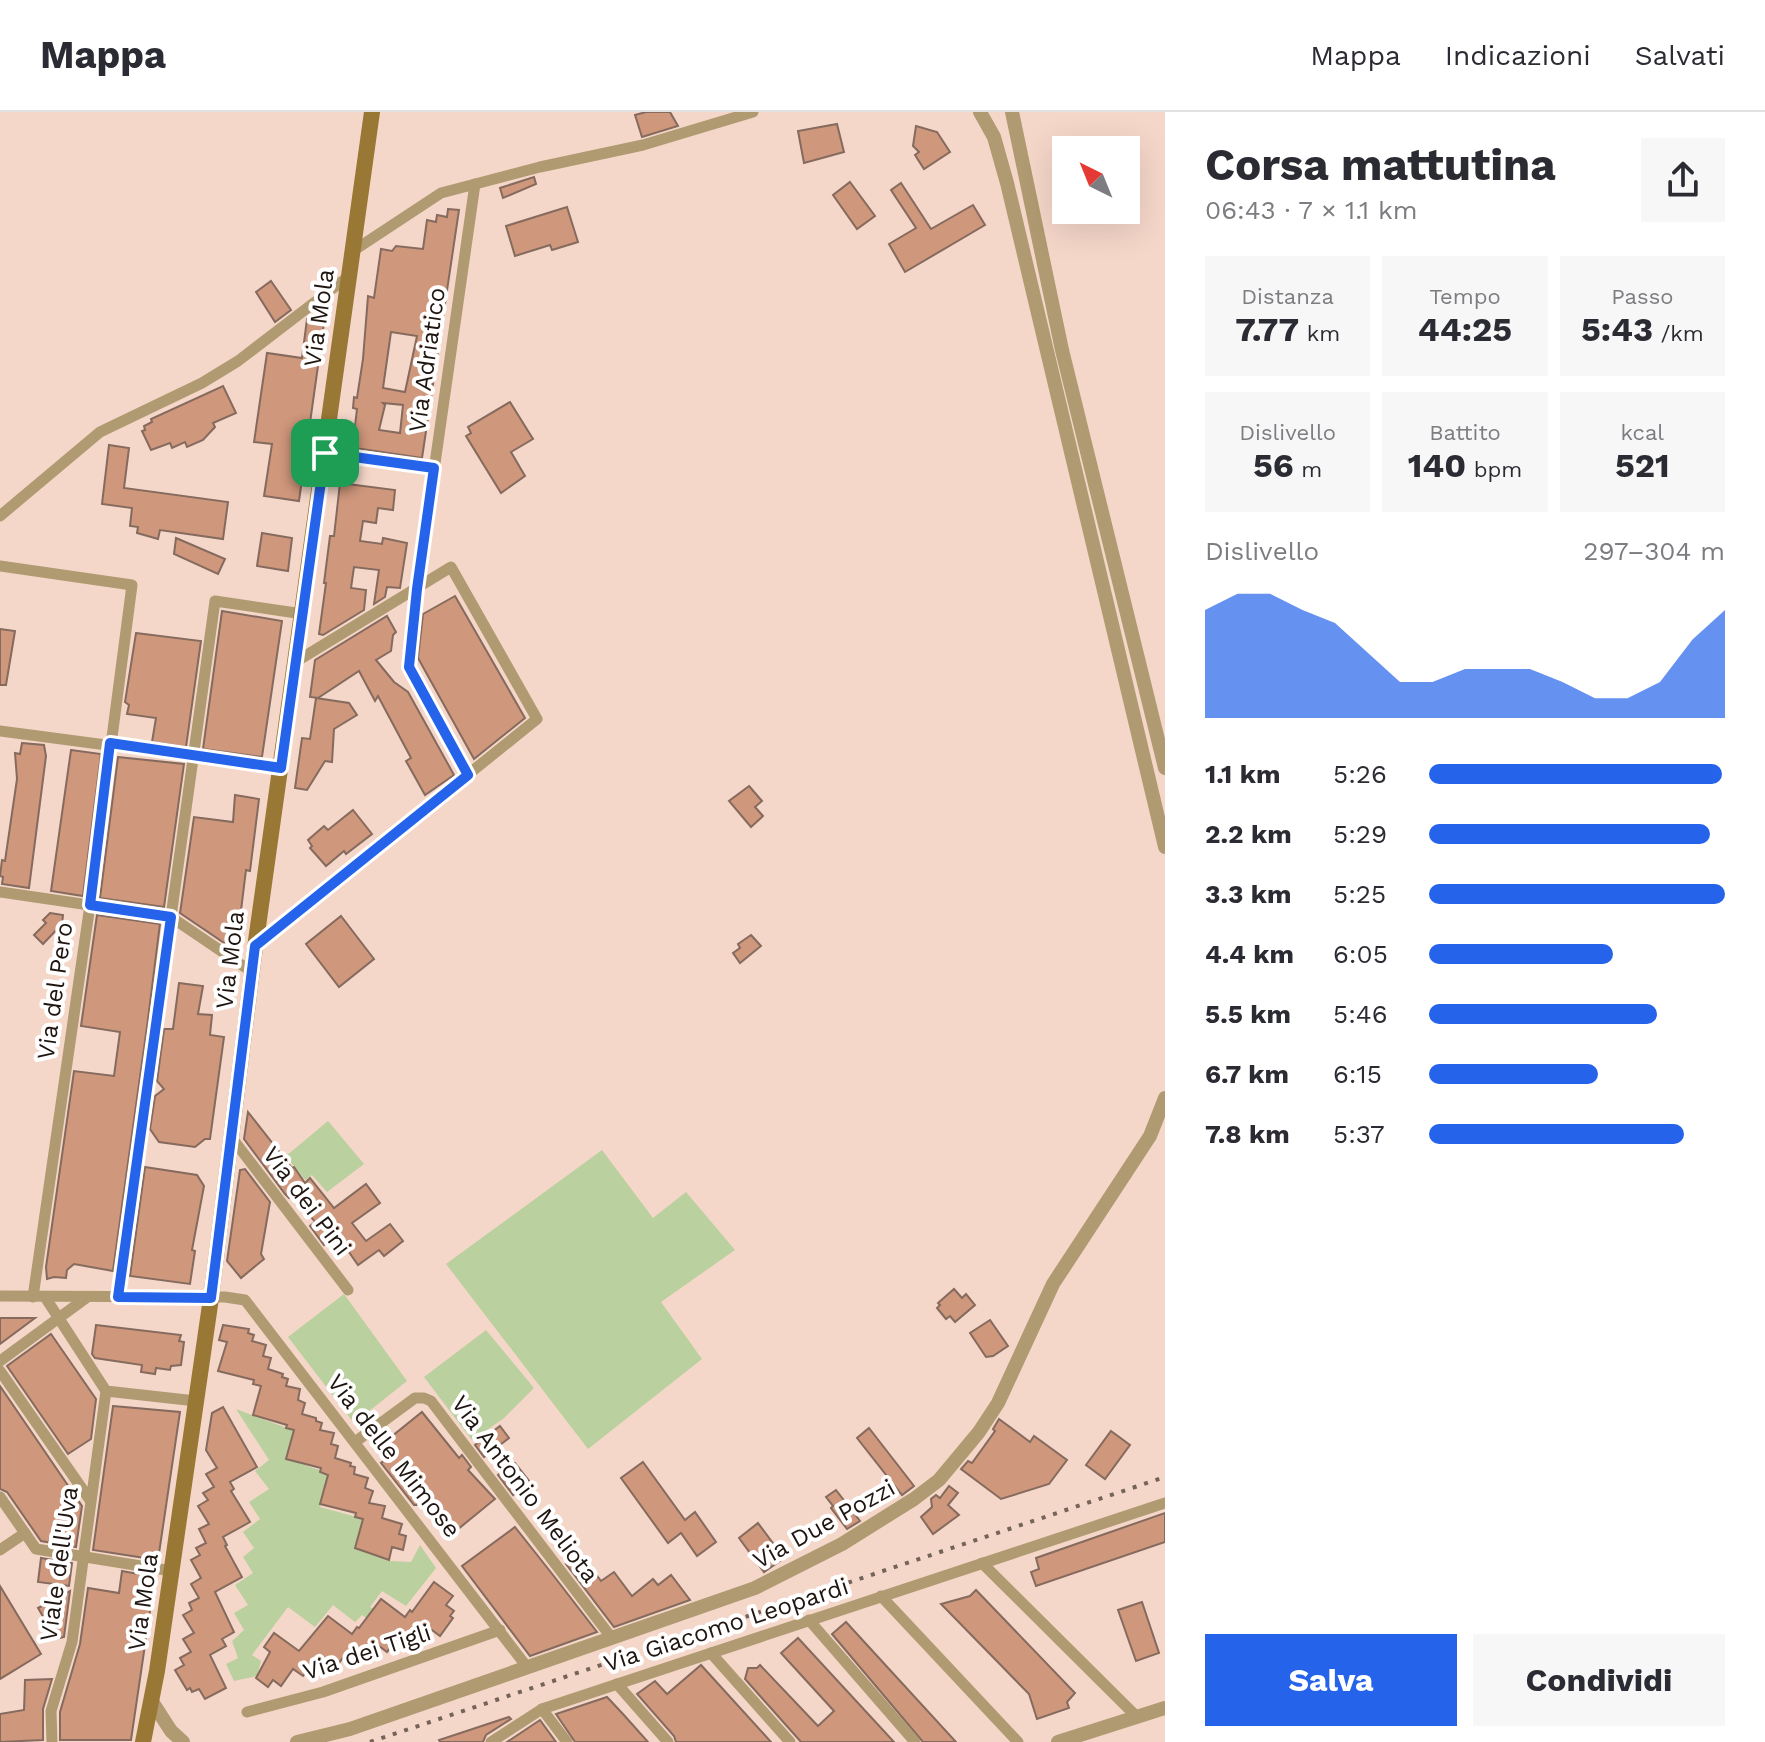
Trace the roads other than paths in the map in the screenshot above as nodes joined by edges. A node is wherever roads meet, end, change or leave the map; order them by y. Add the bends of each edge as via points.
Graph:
1 (372, 112) edge
2 (753, 112) edge
3 (980, 112) edge
4 (1012, 112) edge
5 (475, 184) junction
6 (353, 251) junction
7 (349, 276) junction
8 (325, 453) junction
9 (434, 468) junction
10 (0, 516) edge
11 (0, 566) edge
12 (417, 589) junction
13 (303, 614) junction
14 (297, 661) junction
15 (0, 731) edge
16 (110, 743) junction
17 (195, 756) junction
18 (281, 768) junction
19 (1165, 768) edge
20 (468, 775) junction
21 (1165, 847) edge
22 (0, 892) edge
23 (90, 905) junction
24 (171, 917) junction
25 (255, 946) junction
26 (252, 972) junction
27 (1165, 1098) edge
28 (1165, 1126) edge
29 (1158, 1135) edge
30 (232, 1138) junction
31 (348, 1290) dead end
32 (0, 1296) edge
33 (39, 1297) junction
34 (86, 1297) junction
35 (118, 1297) junction
36 (211, 1298) junction
37 (58, 1318) junction
38 (0, 1361) edge
39 (0, 1371) edge
40 (106, 1391) junction
41 (196, 1401) junction
42 (355, 1442) junction
43 (0, 1497) edge
44 (90, 1500) junction
45 (1165, 1503) edge
46 (25, 1533) junction
47 (0, 1550) edge
48 (83, 1556) junction
49 (982, 1563) junction
50 (172, 1571) junction
51 (881, 1596) junction
52 (809, 1620) junction
53 (500, 1630) junction
54 (611, 1637) junction
55 (711, 1653) junction
56 (527, 1667) junction
57 (617, 1684) junction
58 (151, 1700) junction
59 (1165, 1708) edge
60 (542, 1709) junction
61 (247, 1712) dead end
62 (1136, 1716) junction
63 (52, 1742) edge
64 (143, 1742) edge
65 (183, 1742) edge
66 (297, 1742) edge
67 (491, 1742) edge
68 (567, 1742) edge
69 (668, 1742) edge
70 (790, 1742) edge
71 (915, 1742) edge
72 (1018, 1742) edge
73 (1058, 1742) edge

1 - 6 main road, Via Mola
2 - 5 street via 643,145
3 - 21 street via 994,137 1007,183
4 - 19 street via 1062,350
5 - 6 street via 441,193
5 - 9 street, Via Adriatico
6 - 7 main road, Via Mola
7 - 8 main road, Via Mola
7 - 10 street via 238,361 100,432
8 - 9 street
8 - 13 main road, Via Mola
9 - 12 street, Via Adriatico
11 - 16 street, Via del Pero via 132,585
12 - 14 street
12 - 20 street, Via Adriatico via 409,667
12 - 20 street via 451,567 537,719
13 - 14 main road, Via Mola
13 - 17 street via 215,601
14 - 18 main road, Via Mola
15 - 16 street
16 - 17 street
16 - 23 street, Via del Pero
17 - 18 street
17 - 24 street
18 - 25 main road, Via Mola
20 - 25 street
22 - 23 street
23 - 24 street
23 - 33 street, Via del Pero
24 - 26 street
24 - 35 street
25 - 26 main road, Via Mola
26 - 30 main road, Via Mola
27 - 29 street, Via Due Pozzi
28 - 29 street, Via Due Pozzi
29 - 54 street, Via Due Pozzi via 1137,1155 1053,1284 998,1403 939,1480 882,1520 777,1579
30 - 31 street, Via dei Pini
30 - 36 main road, Via Mola
32 - 33 street, Via delle Mimose
33 - 34 street, Via delle Mimose
33 - 37 street
34 - 35 street, Via delle Mimose
34 - 37 street
35 - 36 street, Via delle Mimose
36 - 41 main road, Via Mola
36 - 42 street, Via delle Mimose via 245,1300
37 - 38 street
37 - 40 street
39 - 44 street
40 - 41 street
40 - 44 street, Viale dell'Uva
41 - 50 main road, Via Mola
42 - 53 street, Via delle Mimose
42 - 54 street, Via Antonio Meliota via 415,1398 431,1401
43 - 46 street
44 - 48 street, Viale dell'Uva
45 - 49 street, Via Giacomo Leopardi
46 - 47 street
46 - 48 street via 36,1549
48 - 50 street
48 - 63 street, Viale dell'Uva via 72,1642 51,1711
49 - 51 street, Via Giacomo Leopardi
49 - 62 street
50 - 58 main road, Via Mola
51 - 52 street, Via Giacomo Leopardi
51 - 72 street
52 - 55 street, Via Giacomo Leopardi
52 - 71 street
53 - 56 street, Via delle Mimose
53 - 61 street, Via dei Tigli via 323,1692
54 - 56 street, Via Due Pozzi
55 - 57 street, Via Giacomo Leopardi
55 - 70 street
56 - 66 street, Via Due Pozzi via 350,1729
57 - 60 street, Via Giacomo Leopardi
57 - 69 street
58 - 64 main road, Via Mola
58 - 65 street
59 - 62 street
60 - 67 street, Via Giacomo Leopardi
60 - 68 street
62 - 73 street

